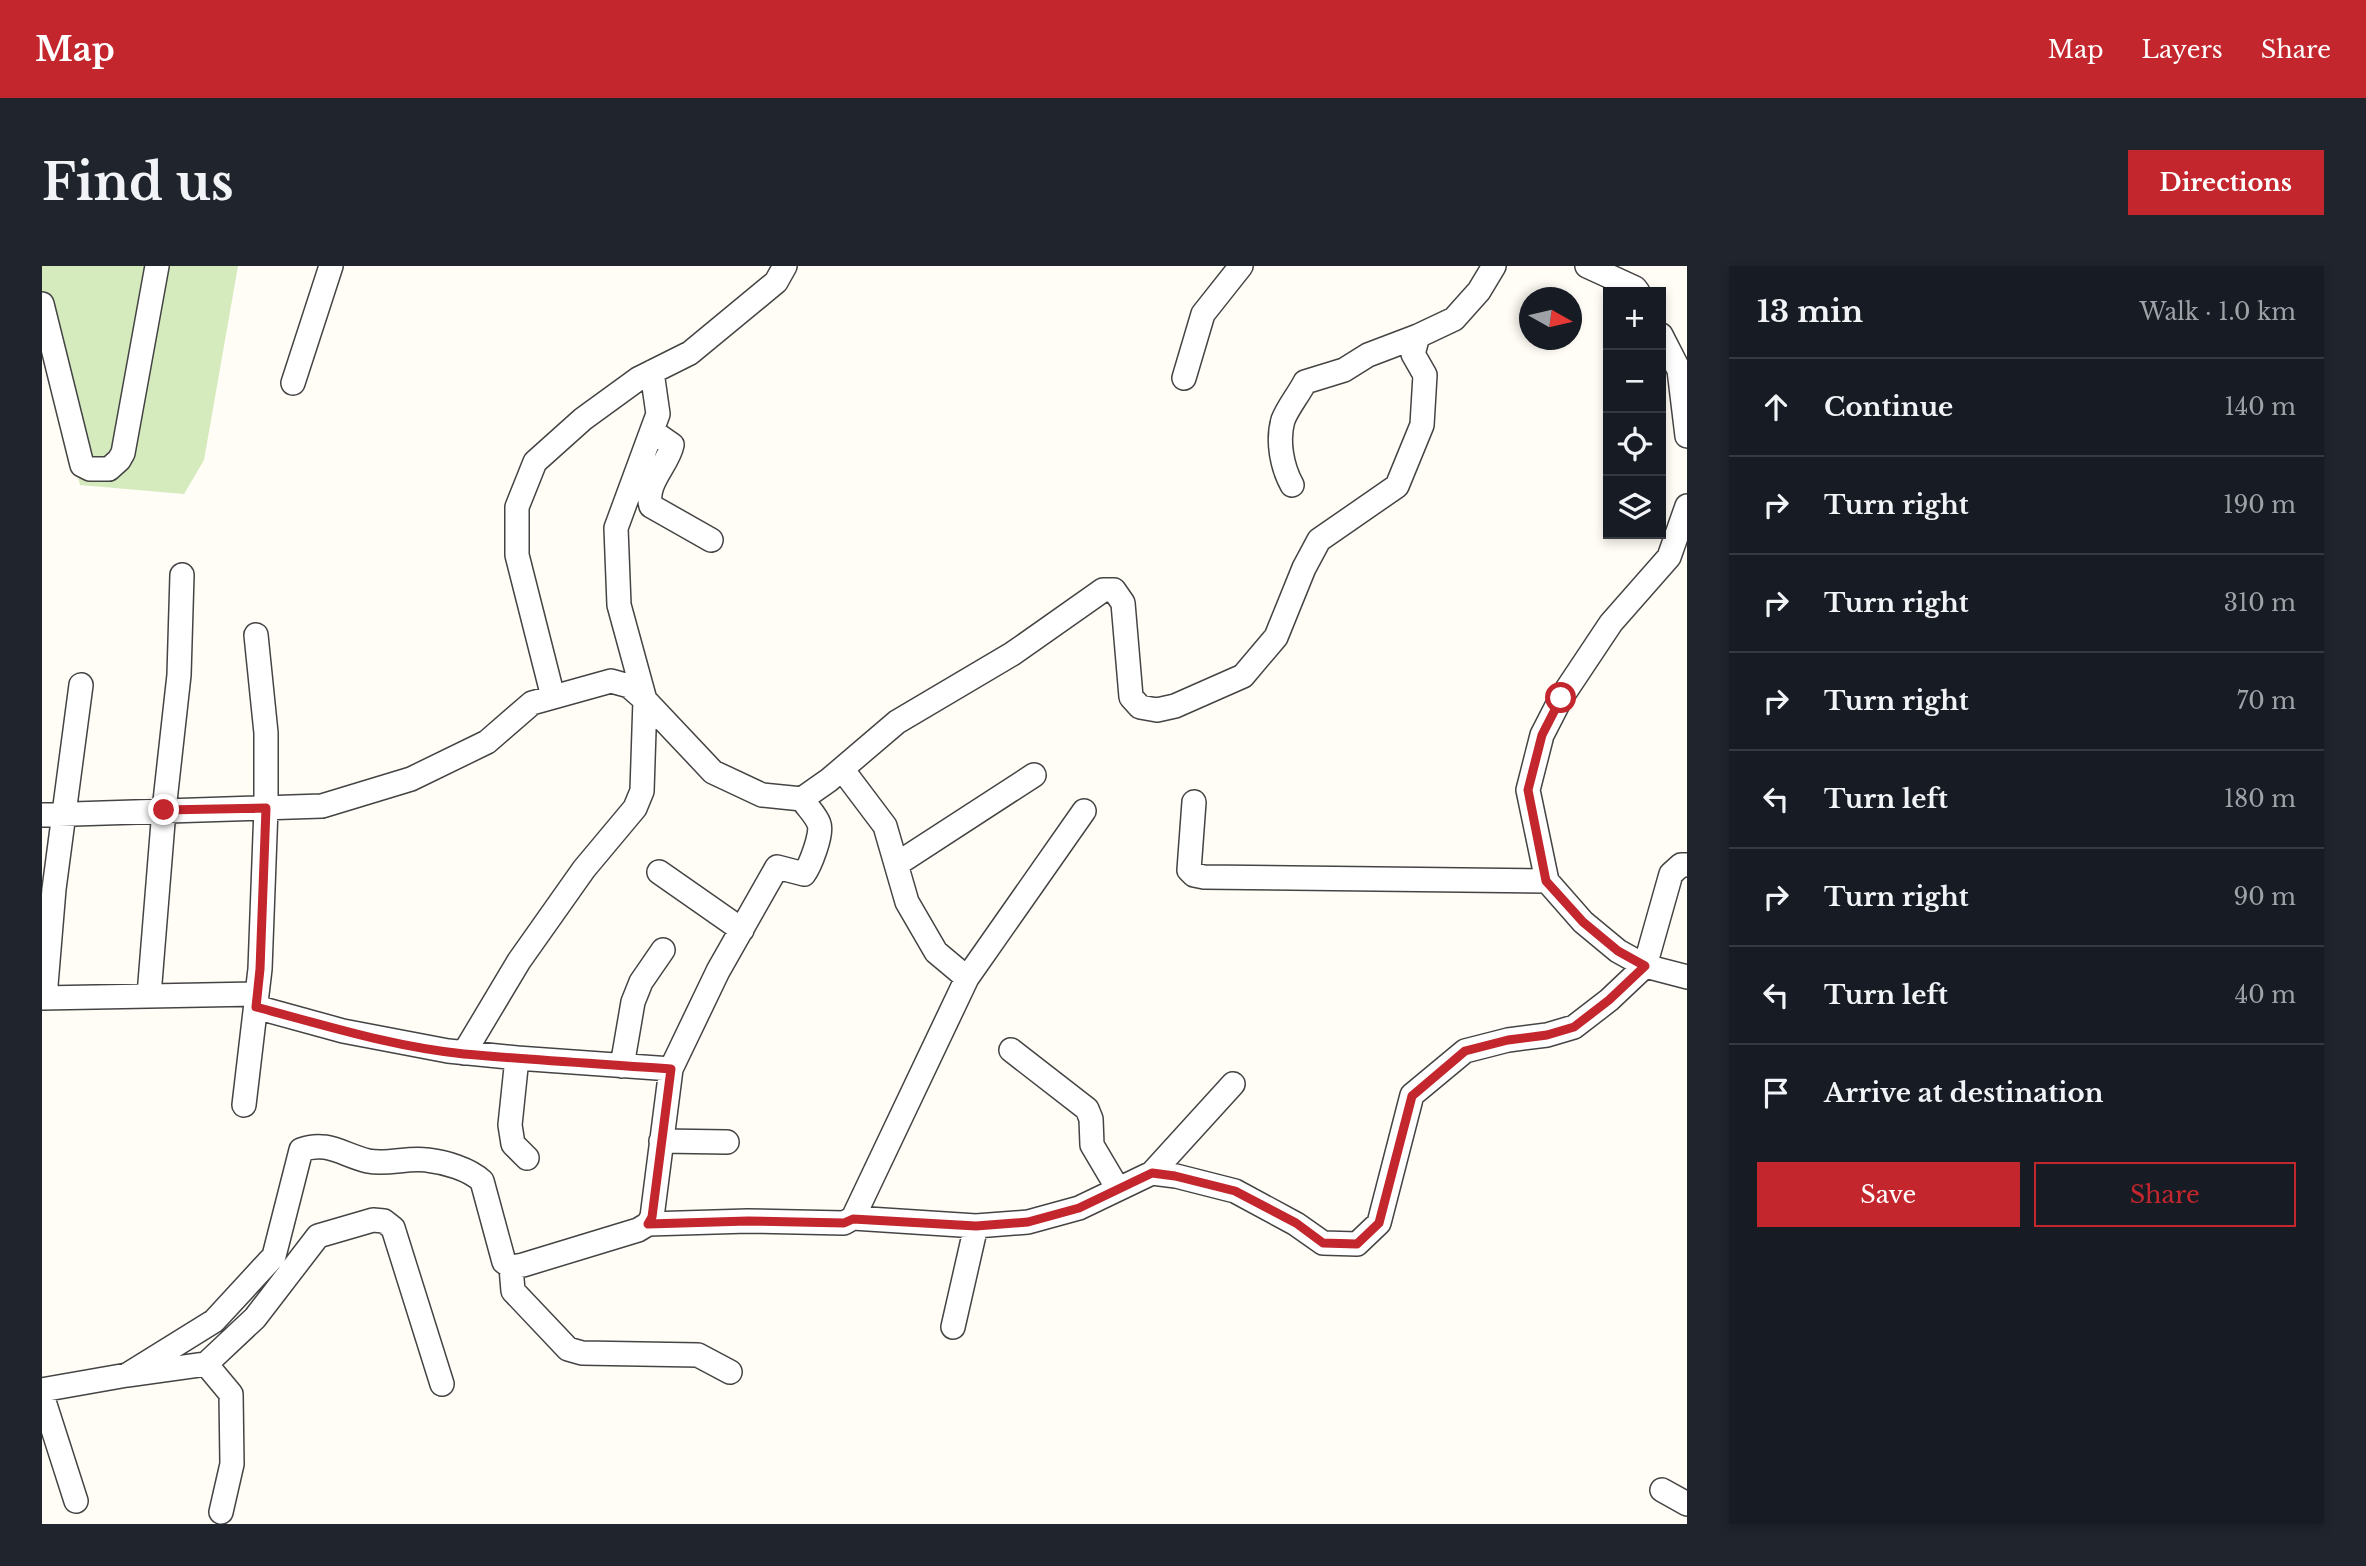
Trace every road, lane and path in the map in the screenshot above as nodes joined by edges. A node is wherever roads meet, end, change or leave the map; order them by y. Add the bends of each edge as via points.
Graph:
1 (157, 266) edge
2 (331, 266) edge
3 (785, 266) edge
4 (1241, 266) edge
5 (1494, 266) edge
6 (1587, 266) edge
7 (1633, 287) edge
8 (42, 304) edge
9 (1419, 336) junction
10 (1666, 345) edge
11 (652, 372) junction
12 (1184, 378) dead end
13 (293, 383) dead end
14 (652, 431) junction
15 (1687, 436) edge
16 (1292, 485) dead end
17 (1686, 510) edge
18 (710, 540) dead end
19 (182, 575) dead end
20 (256, 635) dead end
21 (81, 685) dead end
22 (553, 697) junction
23 (645, 700) junction
24 (842, 769) junction
25 (1034, 775) dead end
26 (802, 799) junction
27 (1194, 802) dead end
28 (266, 808) junction
29 (164, 810) junction
30 (1084, 811) dead end
31 (65, 814) junction
32 (42, 816) edge
33 (897, 864) junction
34 (1687, 865) edge
35 (659, 872) dead end
36 (1546, 881) junction
37 (743, 930) junction
38 (663, 950) dead end
39 (1645, 966) junction
40 (1687, 977) edge
41 (967, 978) junction
42 (149, 995) junction
43 (44, 998) edge
44 (257, 1000) junction
45 (1011, 1050) dead end
46 (464, 1054) junction
47 (517, 1058) junction
48 (622, 1066) junction
49 (671, 1069) junction
50 (1233, 1084) dead end
51 (244, 1105) dead end
52 (662, 1141) junction
53 (727, 1142) dead end
54 (527, 1158) dead end
55 (1152, 1173) junction
56 (1118, 1189) junction
57 (853, 1219) junction
58 (648, 1224) junction
59 (976, 1226) junction
60 (511, 1267) junction
61 (953, 1327) dead end
62 (206, 1364) junction
63 (730, 1372) dead end
64 (127, 1375) junction
65 (442, 1384) dead end
66 (42, 1393) edge
67 (1662, 1490) dead end
68 (76, 1501) dead end
69 (1687, 1504) edge
70 (221, 1512) dead end

1 - 8 street via 123,453 109,469 90,470 82,465
2 - 13 street
3 - 11 street via 776,282 690,353
4 - 12 street via 1203,314
5 - 9 street via 1454,320
6 - 7 street
9 - 16 street via 1306,382 1283,421 1281,450
9 - 24 street via 1413,354 1425,375 1422,425 1397,486 1319,540 1276,637 1243,676 1175,706 1140,708 1130,697 1123,603 1114,590 1103,590 1012,654 897,722
10 - 15 street via 1679,370
11 - 14 street via 658,414
11 - 22 street via 583,419 535,462 517,507 517,555
14 - 18 street via 672,445 650,489 651,506
14 - 23 street via 616,528 619,604
17 - 36 street via 1669,557 1611,623 1542,735 1528,790
19 - 29 street via 179,675
20 - 28 street via 266,733
21 - 31 street
22 - 23 street via 611,681 629,686
22 - 28 street via 532,703 487,742 411,779 321,806
23 - 26 street via 713,772 762,795
23 - 46 street via 642,791 635,808 584,869 519,961
24 - 26 street
24 - 33 street via 885,825
25 - 33 street
26 - 37 street via 820,824 808,868 804,874 777,867
27 - 36 street via 1189,870 1194,875
28 - 29 street
28 - 44 street
29 - 31 street
29 - 42 street
30 - 41 street
31 - 32 street
31 - 43 street
33 - 41 street via 907,902 936,952
34 - 39 street via 1671,874
35 - 37 street
36 - 39 street via 1583,922
37 - 49 street
38 - 48 street via 632,1002
39 - 40 street
39 - 55 street via 1574,1027 1465,1051 1412,1096 1379,1223 1357,1244 1323,1243 1235,1191
41 - 57 street
42 - 43 street
42 - 44 street
44 - 46 street via 343,1031
44 - 51 street
45 - 56 street via 1087,1109 1092,1146
46 - 47 street
47 - 48 street
47 - 54 street via 510,1125 513,1144
48 - 49 street
49 - 52 street
50 - 55 street
52 - 53 street
52 - 58 street
55 - 56 street
56 - 59 street via 1079,1208 1028,1222
57 - 58 street via 844,1223
57 - 59 street
58 - 60 street
59 - 61 street
60 - 63 street via 513,1291 568,1349 698,1355
60 - 64 street via 504,1262 482,1181 473,1173 426,1159 370,1161 314,1145 301,1150 274,1256 214,1321
62 - 64 street
62 - 65 street via 255,1318 318,1236 373,1220 393,1228
62 - 70 street via 231,1394 232,1464
64 - 66 street
66 - 68 street
67 - 69 street

